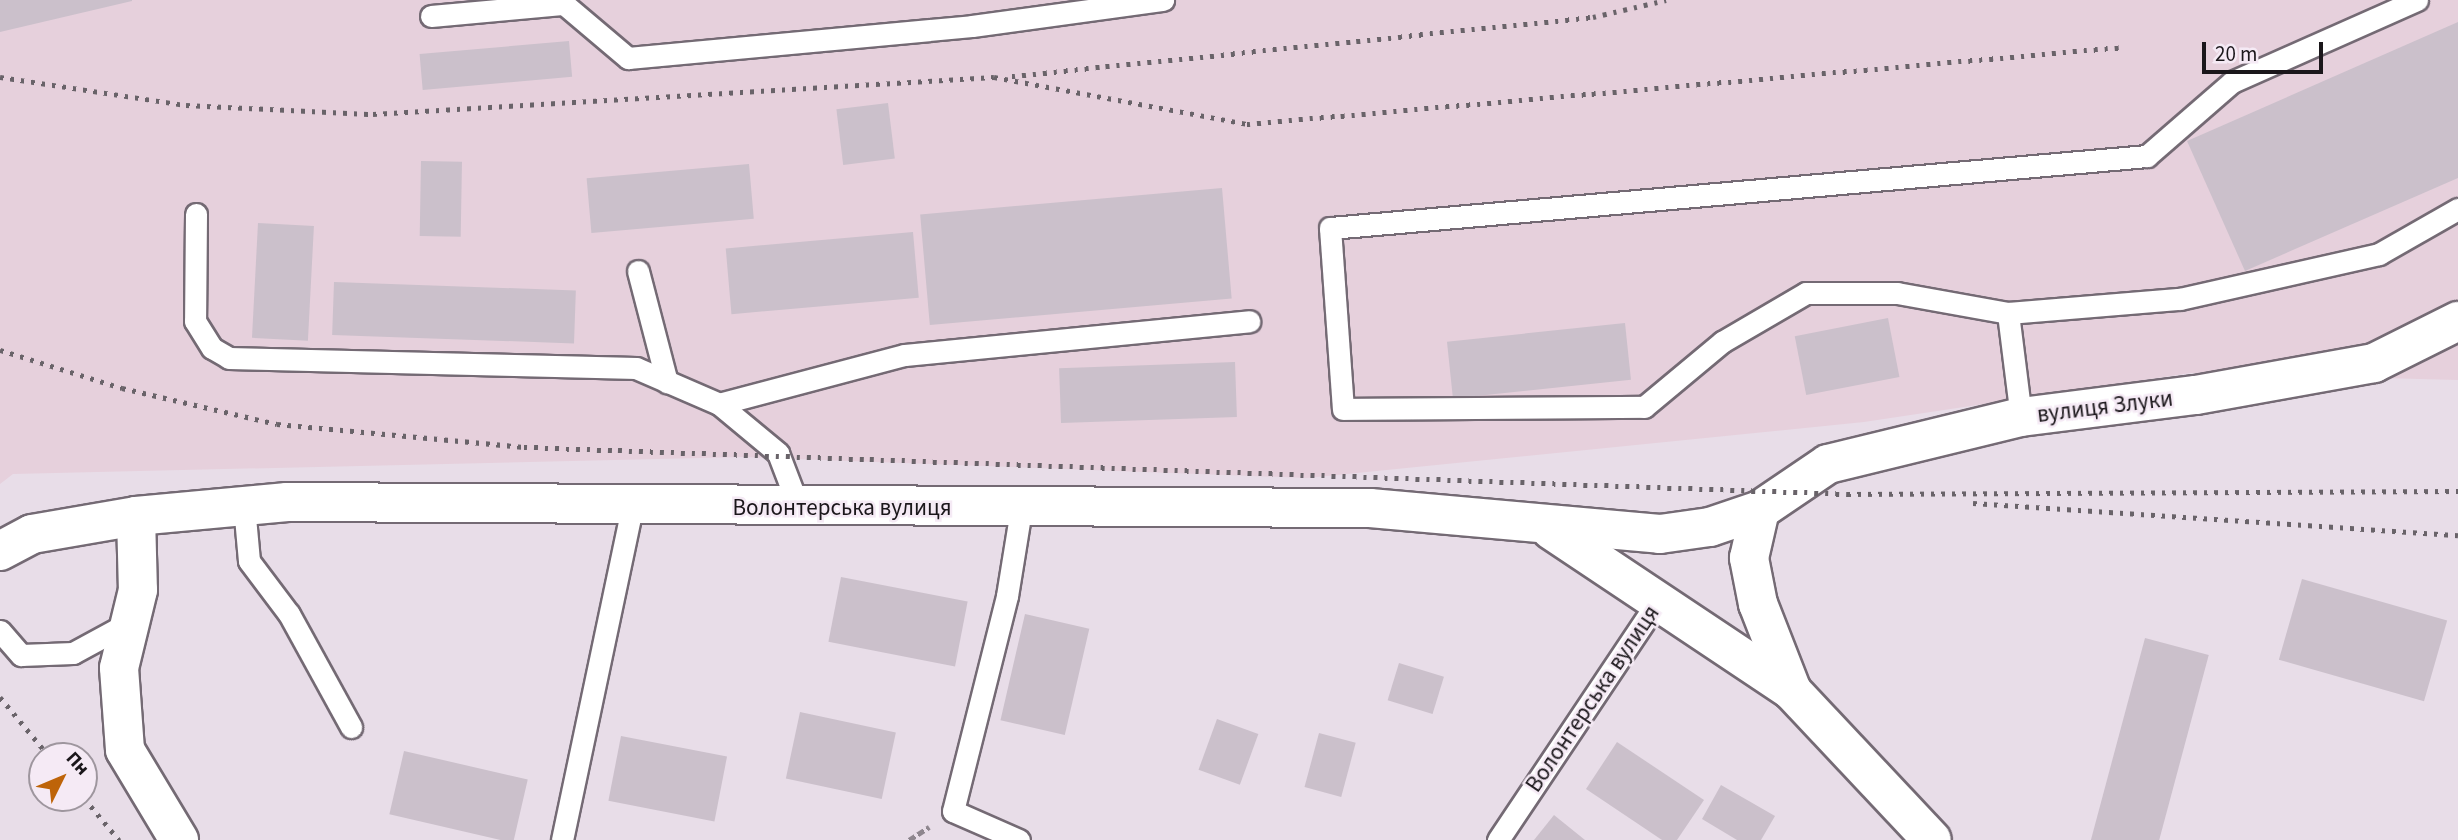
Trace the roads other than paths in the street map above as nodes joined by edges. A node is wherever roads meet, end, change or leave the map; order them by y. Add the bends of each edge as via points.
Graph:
1 (1163, 0) edge
2 (2417, 0) edge
3 (431, 16) dead end
4 (2458, 209) edge
5 (196, 215) dead end
6 (638, 271) dead end
7 (2008, 313) junction
8 (1249, 321) dead end
9 (2458, 321) edge
10 (667, 382) junction
11 (719, 404) junction
12 (2021, 417) junction
13 (244, 506) junction
14 (632, 507) junction
15 (799, 508) junction
16 (1021, 510) junction
17 (1760, 510) junction
18 (136, 516) junction
19 (1547, 527) junction
20 (1660, 534) joint
21 (0, 551) edge
22 (1660, 598) junction
23 (130, 622) junction
24 (0, 631) edge
25 (1792, 691) junction
26 (351, 727) dead end
27 (178, 840) edge
28 (562, 840) edge
29 (1019, 840) edge
30 (1498, 840) edge
31 (1932, 840) edge

1 - 3 lane via 972,26 628,58 564,4
2 - 7 lane via 2232,82 2147,156 1330,228 1343,409 1644,407 1722,342 1806,293 1896,293
4 - 7 lane via 2379,254 2180,299
5 - 10 lane via 195,321 212,348 229,358 636,368
6 - 10 lane
7 - 12 lane
8 - 11 lane via 905,355
9 - 12 street, вулиця Злуки via 2374,363 2196,395
10 - 11 lane
11 - 15 lane via 778,453
12 - 17 street, вулиця Злуки via 1828,464
13 - 14 street, Волонтерська вулиця
13 - 18 street, Волонтерська вулиця
13 - 26 lane via 249,561 289,614
14 - 15 street, Волонтерська вулиця
14 - 28 lane
15 - 16 street, Волонтерська вулиця
16 - 19 street, Волонтерська вулиця via 1370,508 1458,512
16 - 29 lane via 1007,596 953,811
17 - 20 street, вулиця Злуки via 1710,527
17 - 25 street via 1749,558 1758,604
18 - 21 street, Волонтерська вулиця via 32,534
18 - 23 street via 138,590
19 - 20 street, Волонтерська вулиця
19 - 22 street, Волонтерська вулиця
22 - 25 street
22 - 30 lane, Волонтерська вулиця
23 - 24 lane via 74,653 21,655
23 - 27 street via 119,668 125,750
25 - 31 street

